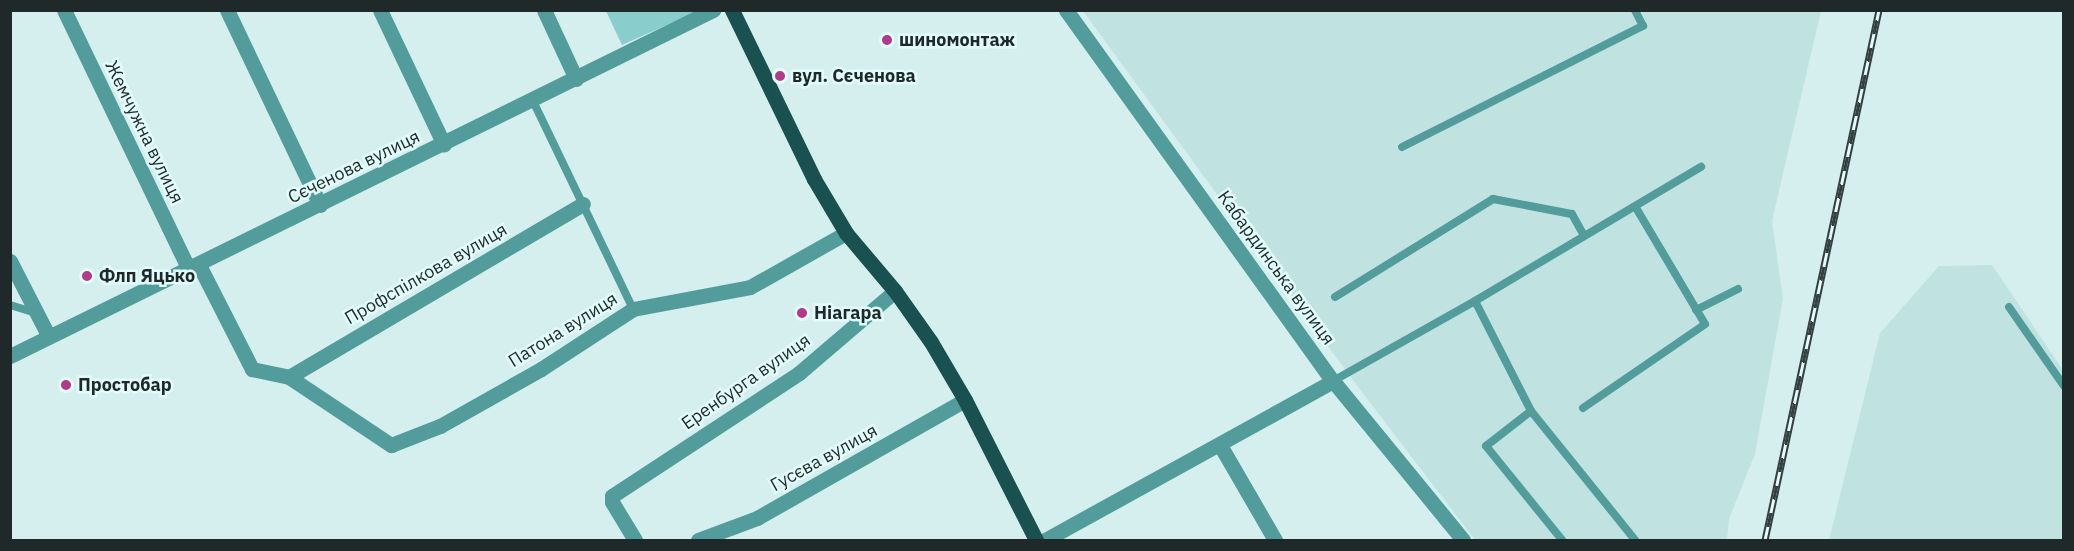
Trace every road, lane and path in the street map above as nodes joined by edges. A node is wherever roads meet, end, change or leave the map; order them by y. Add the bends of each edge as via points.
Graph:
1 (64, 10) edge
2 (227, 10) edge
3 (380, 10) edge
4 (544, 10) edge
5 (713, 10) edge
6 (732, 10) edge
7 (1066, 10) edge
8 (1635, 10) edge
9 (576, 79) junction
10 (533, 101) junction
11 (444, 145) junction
12 (1402, 147) dead end
13 (1701, 167) dead end
14 (583, 204) junction
15 (320, 205) junction
16 (1635, 206) junction
17 (846, 233) junction
18 (1584, 236) junction
19 (10, 261) edge
20 (194, 268) junction
21 (1738, 290) dead end
22 (895, 291) junction
23 (1335, 297) dead end
24 (1475, 301) junction
25 (10, 305) edge
26 (2009, 307) dead end
27 (633, 309) junction
28 (1696, 310) junction
29 (37, 313) junction
30 (49, 337) junction
31 (10, 356) edge
32 (289, 377) junction
33 (1333, 381) junction
34 (2064, 387) edge
35 (965, 400) junction
36 (1583, 408) dead end
37 (1531, 411) junction
38 (1220, 445) junction
39 (635, 540) edge
40 (698, 540) edge
41 (1036, 540) edge
42 (1045, 540) edge
43 (1275, 540) edge
44 (1463, 540) edge
45 (1562, 540) edge
46 (1635, 540) edge

1 - 20 street, Жемчужна вулиця
2 - 15 street
3 - 11 street
4 - 9 street
5 - 9 street, Сєченова вулиця
6 - 17 main road via 814,179
7 - 33 street, Кабардинська вулиця
8 - 12 lane via 1643,26
9 - 10 street, Сєченова вулиця
10 - 11 street, Сєченова вулиця
10 - 14 lane
11 - 15 street, Сєченова вулиця
13 - 16 lane
14 - 27 lane
14 - 32 street, Профспілкова вулиця
15 - 20 street, Сєченова вулиця
16 - 18 lane
16 - 28 lane
17 - 22 main road
17 - 27 street, Патона вулиця via 750,287
18 - 23 lane via 1572,214 1493,199
18 - 24 lane
19 - 29 street
20 - 30 street, Сєченова вулиця
20 - 32 street via 252,369
21 - 28 lane
22 - 35 main road
22 - 39 street, Еренбурга вулиця via 799,373 612,496
24 - 33 lane
24 - 37 lane
25 - 29 lane
26 - 34 lane
27 - 32 street, Патона вулиця via 541,369 440,426 391,445
28 - 36 lane via 1705,324
29 - 30 street
30 - 31 street, Сєченова вулиця
33 - 38 street
33 - 44 street, Кабардинська вулиця
35 - 40 street, Гусєва вулиця via 756,518
35 - 41 main road
37 - 45 lane via 1486,446
37 - 46 lane
38 - 42 street
38 - 43 street

